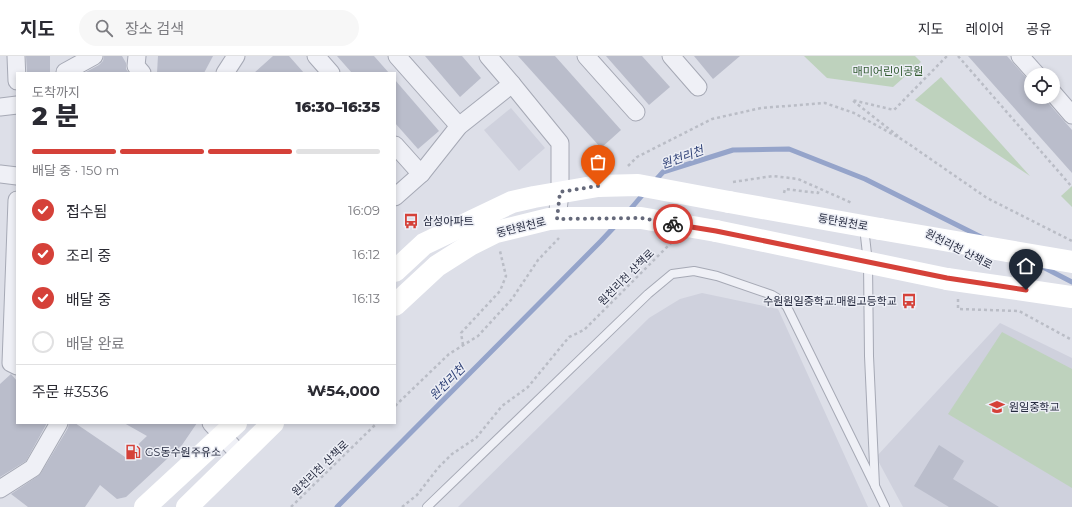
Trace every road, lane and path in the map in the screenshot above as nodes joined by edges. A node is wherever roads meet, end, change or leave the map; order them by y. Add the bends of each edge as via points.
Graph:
1 (16, 56) edge
2 (94, 56) edge
3 (137, 56) edge
4 (236, 56) edge
5 (316, 56) edge
6 (397, 56) edge
7 (488, 56) edge
8 (586, 56) edge
9 (670, 56) edge
10 (947, 56) edge
11 (958, 56) edge
12 (1020, 56) edge
13 (1031, 68) edge
14 (17, 72) edge
15 (65, 72) edge
16 (141, 72) edge
17 (226, 72) edge
18 (330, 72) edge
19 (512, 84) junction
20 (698, 87) dead end
21 (1060, 101) edge
22 (16, 105) edge
23 (0, 107) edge
24 (636, 112) dead end
25 (1072, 115) edge
26 (459, 126) junction
27 (903, 140) dead end
28 (396, 146) edge
29 (0, 174) edge
30 (421, 174) junction
31 (16, 176) edge
32 (1072, 187) edge
33 (785, 189) dead end
34 (819, 189) junction
35 (560, 192) junction
36 (730, 192) junction
37 (396, 196) edge
38 (855, 205) dead end
39 (16, 207) edge
40 (564, 218) junction
41 (872, 228) junction
42 (496, 232) junction
43 (673, 241) dead end
44 (8, 262) edge
45 (1072, 262) edge
46 (868, 263) junction
47 (396, 270) edge
48 (1072, 297) edge
49 (964, 298) dead end
50 (396, 304) edge
51 (1072, 340) edge
52 (463, 345) dead end
53 (9, 367) edge
54 (58, 424) edge
55 (272, 424) edge
56 (376, 424) edge
57 (223, 427) edge
58 (240, 455) junction
59 (875, 486) junction
60 (0, 489) edge
61 (146, 507) edge
62 (187, 507) edge
63 (291, 507) edge
64 (402, 507) edge
65 (427, 507) edge
66 (885, 507) edge

1 - 14 street
2 - 15 street
3 - 16 street via 136,66
4 - 17 street
5 - 18 street
6 - 26 street
7 - 19 street
8 - 24 street
9 - 20 street
10 - 27 path via 894,110 852,100
11 - 32 path
12 - 13 street
19 - 26 street
19 - 35 street via 560,143
21 - 25 street
22 - 23 street
26 - 30 street
28 - 30 street
29 - 31 street
30 - 37 street
33 - 34 path via 818,193
34 - 36 path via 798,180 773,176
34 - 38 path
35 - 36 main road, 동탄원천로, bridge via 598,186 638,185
35 - 40 street
35 - 47 main road, 동탄원천로 via 512,202 424,244
36 - 41 main road, 동탄원천로
39 - 44 street
40 - 42 main road, 동탄원천로 via 549,219
40 - 46 main road, 동탄원천로, bridge via 641,218
41 - 45 main road, 동탄원천로, bridge
41 - 46 lane
42 - 50 main road, 동탄원천로 via 437,266
42 - 52 path via 506,276 500,291 462,333
43 - 64 path, 원천리천 산책로 via 584,330 569,337 528,387 502,406 476,438 452,454 417,495
44 - 53 street
46 - 48 main road, 동탄원천로, bridge
46 - 59 lane
49 - 51 path via 958,299 958,309 1019,311
54 - 60 street via 33,468
55 - 58 main road
56 - 63 path, 원천리천 산책로
57 - 58 street
57 - 61 main road
58 - 62 main road
59 - 65 lane via 782,301 772,295 717,276 694,271 672,274 648,294
59 - 66 lane

